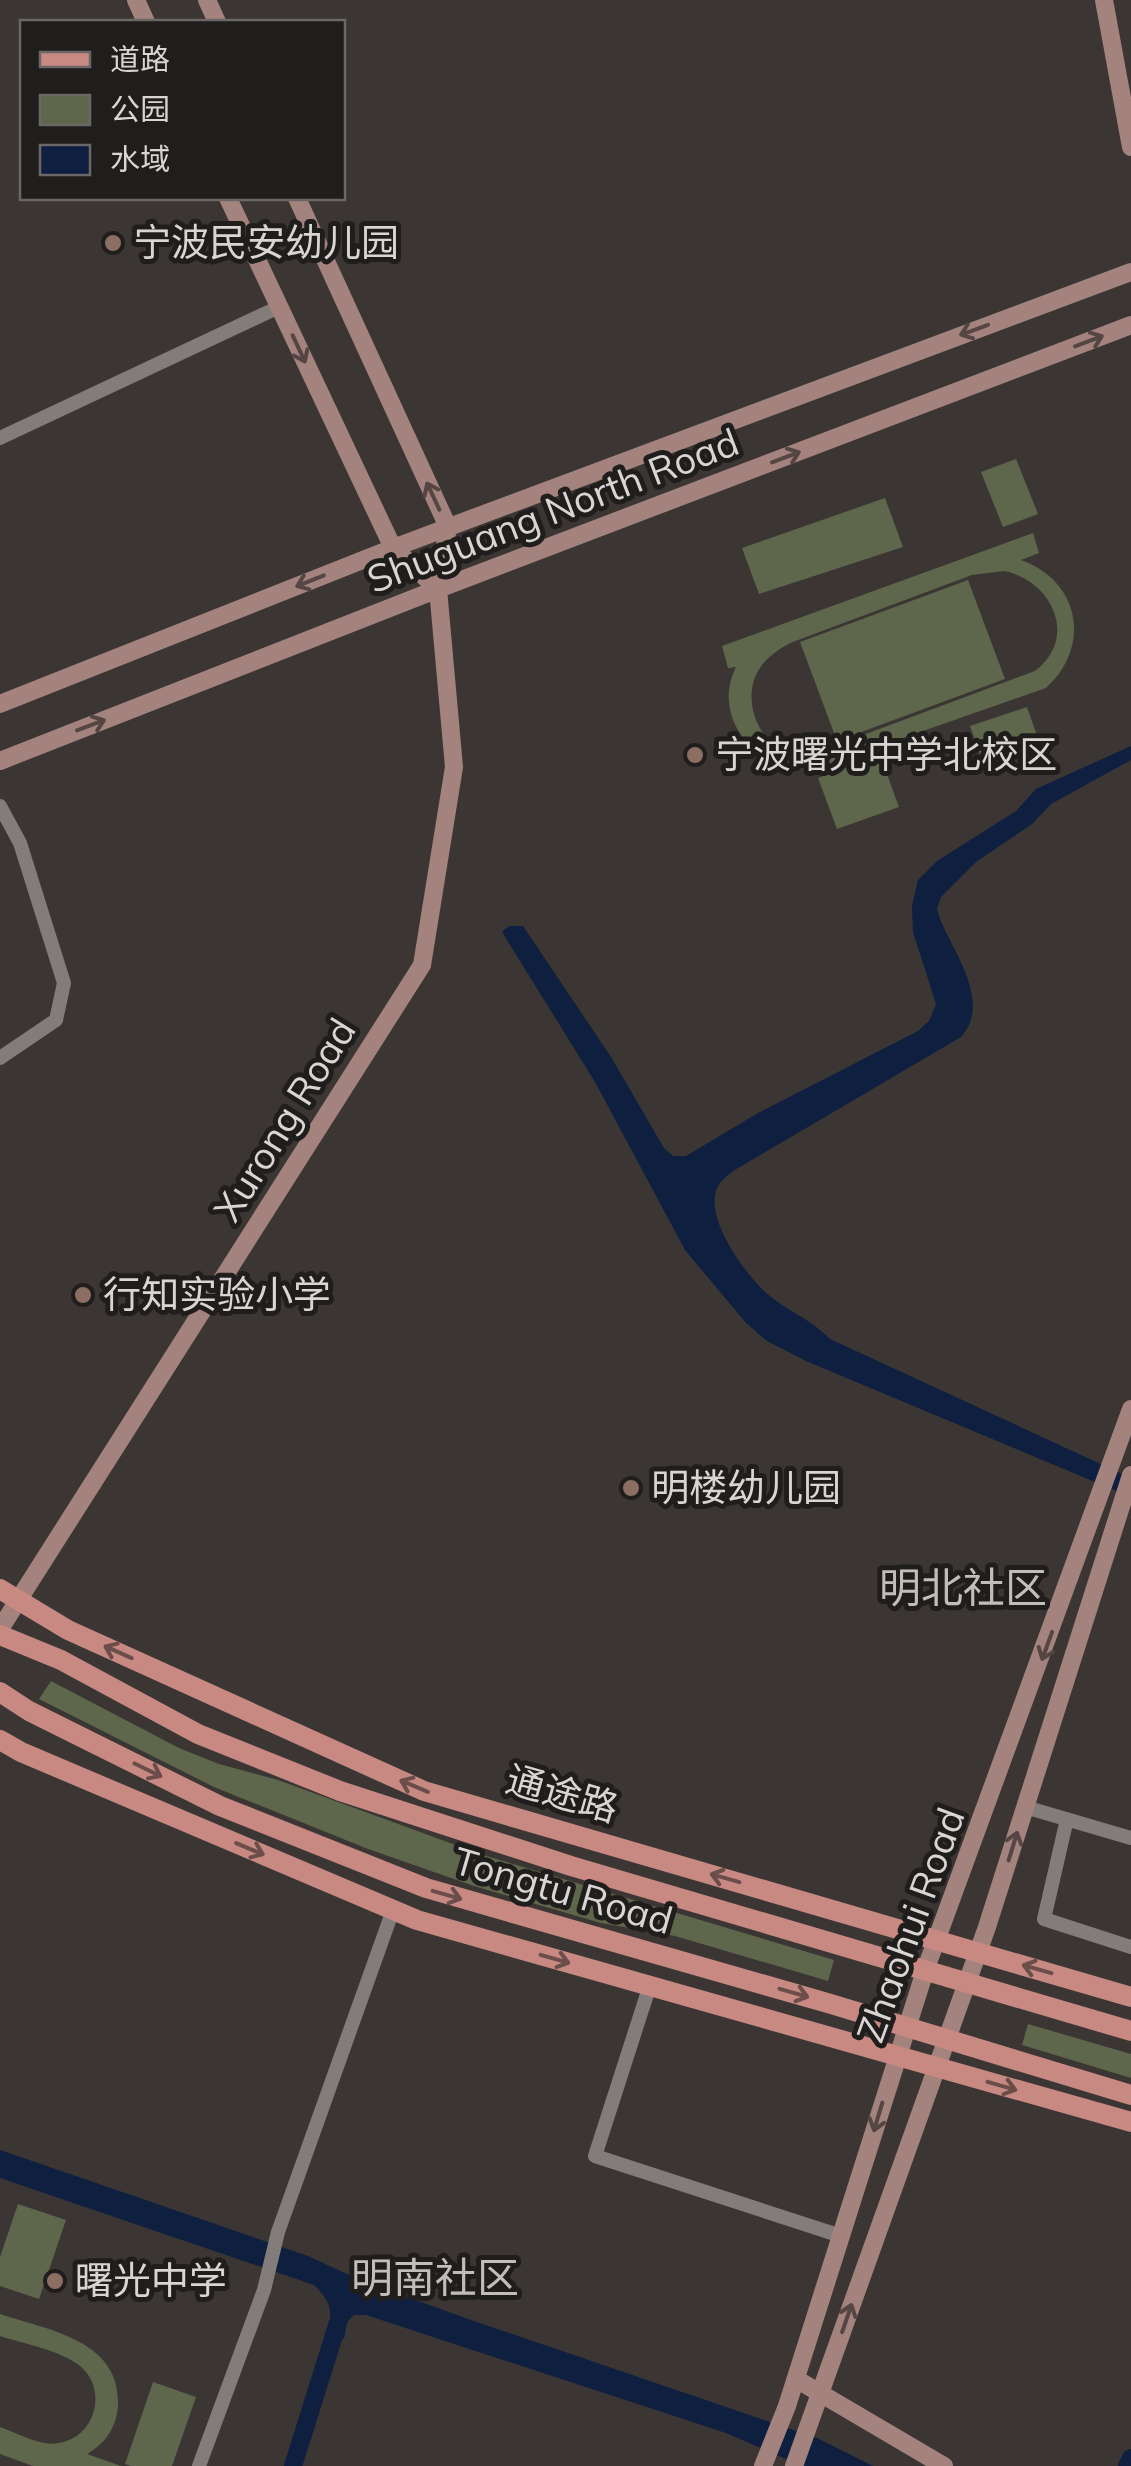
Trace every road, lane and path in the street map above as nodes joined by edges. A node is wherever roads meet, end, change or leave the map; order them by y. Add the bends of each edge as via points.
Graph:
1 (1104, 0) edge
2 (1131, 146) edge
3 (229, 200) edge
4 (298, 200) edge
5 (1131, 272) edge
6 (279, 307) junction
7 (1131, 326) edge
8 (0, 438) edge
9 (448, 528) junction
10 (392, 548) junction
11 (438, 589) junction
12 (0, 704) edge
13 (0, 761) edge
14 (0, 806) edge
15 (0, 1058) edge
16 (1129, 1416) edge
17 (1131, 1475) edge
18 (0, 1589) edge
19 (20, 1601) junction
20 (0, 1632) edge
21 (0, 1692) edge
22 (0, 1740) edge
23 (1025, 1806) junction
24 (1067, 1819) junction
25 (1131, 1838) edge
26 (393, 1910) junction
27 (938, 1940) junction
28 (1131, 1947) edge
29 (978, 1952) junction
30 (925, 1971) junction
31 (968, 1983) junction
32 (650, 1986) junction
33 (1131, 1996) edge
34 (906, 2028) junction
35 (1131, 2031) edge
36 (946, 2040) junction
37 (897, 2056) junction
38 (936, 2067) junction
39 (1131, 2095) edge
40 (1131, 2122) edge
41 (841, 2236) junction
42 (796, 2379) junction
43 (818, 2401) junction
44 (199, 2466) edge
45 (763, 2466) edge
46 (794, 2466) edge
47 (944, 2466) edge

1 - 2 main road
3 - 6 main road
9 -> 4 main road
5 -> 9 main road, Shuguang North Road
6 - 8 street
6 -> 10 main road
11 -> 7 main road, Shuguang North Road
9 - 10 main road, Shuguang North Road
9 - 11 main road, Xurong Road
10 - 11 main road
10 -> 12 main road, Shuguang North Road
13 -> 11 main road, Shuguang North Road
11 - 19 main road, Xurong Road via 454,767 422,965
14 - 15 street via 20,843 64,983 56,1020
16 -> 27 main road, Zhaohui Road
17 - 23 main road, Zhaohui Road
18 - 19 main road, 通途路
19 - 20 main road, Xurong Road
27 -> 19 main road, 通途路 via 424,1791 68,1630
20 - 30 main road, Tongtu Road via 198,1734 340,1791
21 -> 34 main road, Tongtu Road via 220,1806 426,1888
22 -> 26 main road
23 - 24 street
29 -> 23 main road, Zhaohui Road
24 - 25 street
24 - 28 street via 1044,1919
26 -> 32 main road
26 - 44 street
27 - 29 main road, 通途路
27 - 30 main road, Zhaohui Road
29 - 31 main road, Zhaohui Road
33 -> 29 main road, 通途路
30 - 31 main road, Tongtu Road
30 - 34 main road, Zhaohui Road
31 - 35 main road, Tongtu Road
31 - 36 main road, Zhaohui Road
32 - 37 main road
32 - 41 street via 595,2156
34 - 36 main road, Tongtu Road
34 - 37 main road, Zhaohui Road
36 - 38 main road, Zhaohui Road
36 - 39 main road, Tongtu Road
37 - 38 main road
37 -> 41 main road, Zhaohui Road
38 -> 40 main road
43 -> 38 main road, Zhaohui Road
41 - 42 main road, Zhaohui Road
42 - 43 main road
42 - 45 main road, Zhaohui Road
43 - 46 main road, Zhaohui Road
43 - 47 main road

